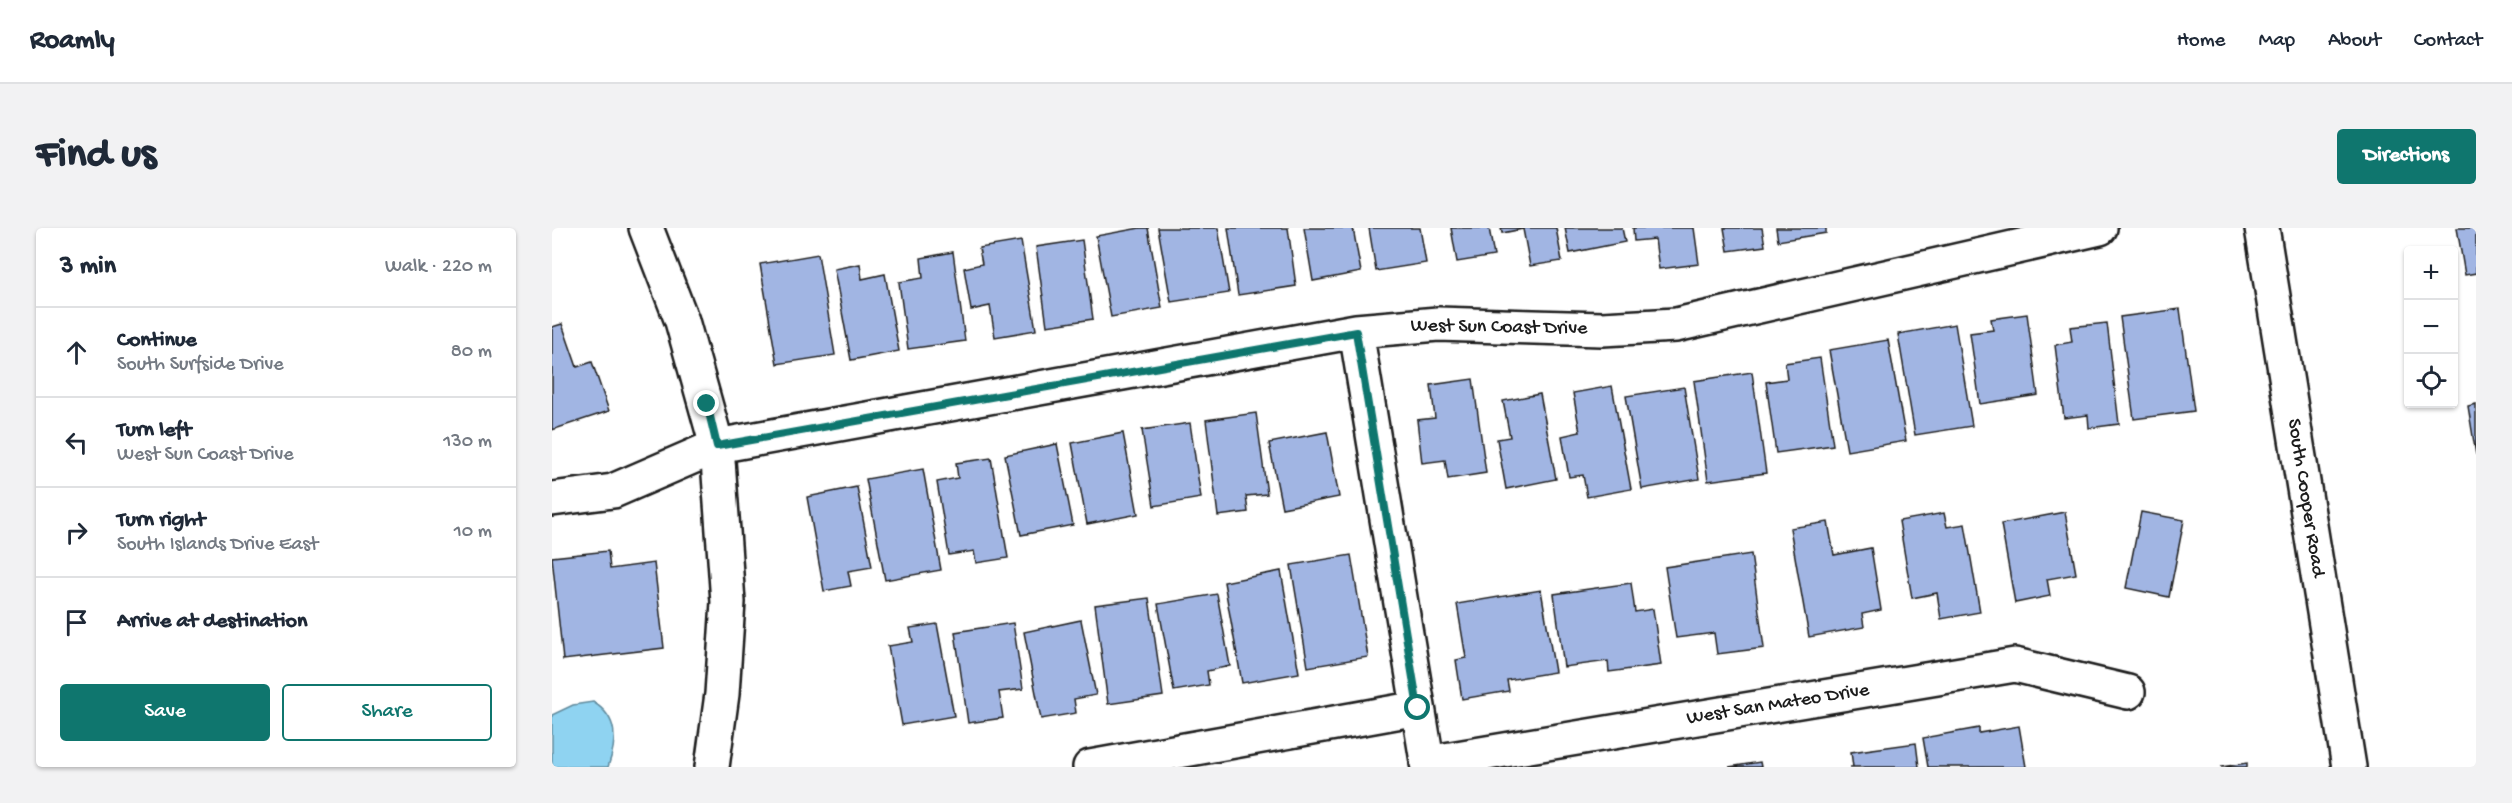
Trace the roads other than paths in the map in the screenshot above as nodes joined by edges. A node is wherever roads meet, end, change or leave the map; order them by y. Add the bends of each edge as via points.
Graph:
1 (646, 228) edge
2 (2100, 228) edge
3 (2262, 228) edge
4 (1356, 332) junction
5 (717, 446) junction
6 (552, 499) edge
7 (2128, 692) dead end
8 (1418, 708) junction
9 (1428, 765) edge
10 (712, 767) edge
11 (1090, 767) edge
12 (2349, 767) edge

1 - 5 street via 682,321
2 - 4 street, West Sun Coast Drive via 1676,325 1602,330 1438,324
3 - 12 street, South Cooper Road
4 - 5 street, West Sun Coast Drive
4 - 8 street
5 - 6 street, West Sun Coast Drive via 613,491
5 - 10 street via 728,602
7 - 9 street, West San Mateo Drive via 2015,665
8 - 9 street
8 - 11 street

